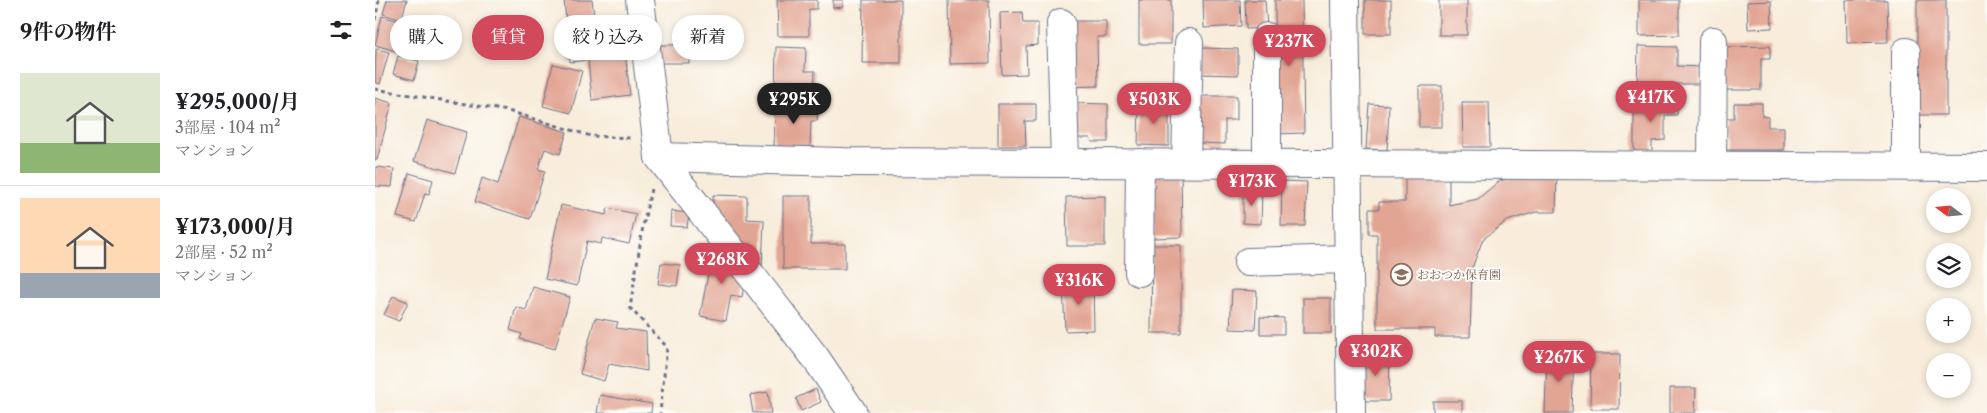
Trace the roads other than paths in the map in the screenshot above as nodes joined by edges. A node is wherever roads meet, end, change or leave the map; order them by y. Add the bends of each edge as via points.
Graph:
1 (640, 0) edge
2 (1345, 0) edge
3 (1061, 23) dead end
4 (1267, 37) dead end
5 (1713, 41) dead end
6 (1189, 43) dead end
7 (1906, 52) dead end
8 (658, 148) junction
9 (1065, 163) junction
10 (1140, 163) junction
11 (1186, 163) junction
12 (1267, 163) junction
13 (1348, 164) junction
14 (1712, 165) junction
15 (1906, 166) junction
16 (1987, 167) edge
17 (1349, 259) junction
18 (1248, 262) dead end
19 (1139, 272) dead end
20 (853, 413) edge
21 (1351, 413) edge

1 - 8 street
2 - 13 street
3 - 9 street
4 - 12 street
5 - 14 street
6 - 11 street
7 - 15 street
8 - 9 street via 843,162
8 - 20 street via 815,356
9 - 10 street
10 - 11 street
10 - 19 street
11 - 12 street
12 - 13 street
13 - 14 street
13 - 17 street
14 - 15 street
15 - 16 street
17 - 18 street
17 - 21 street

